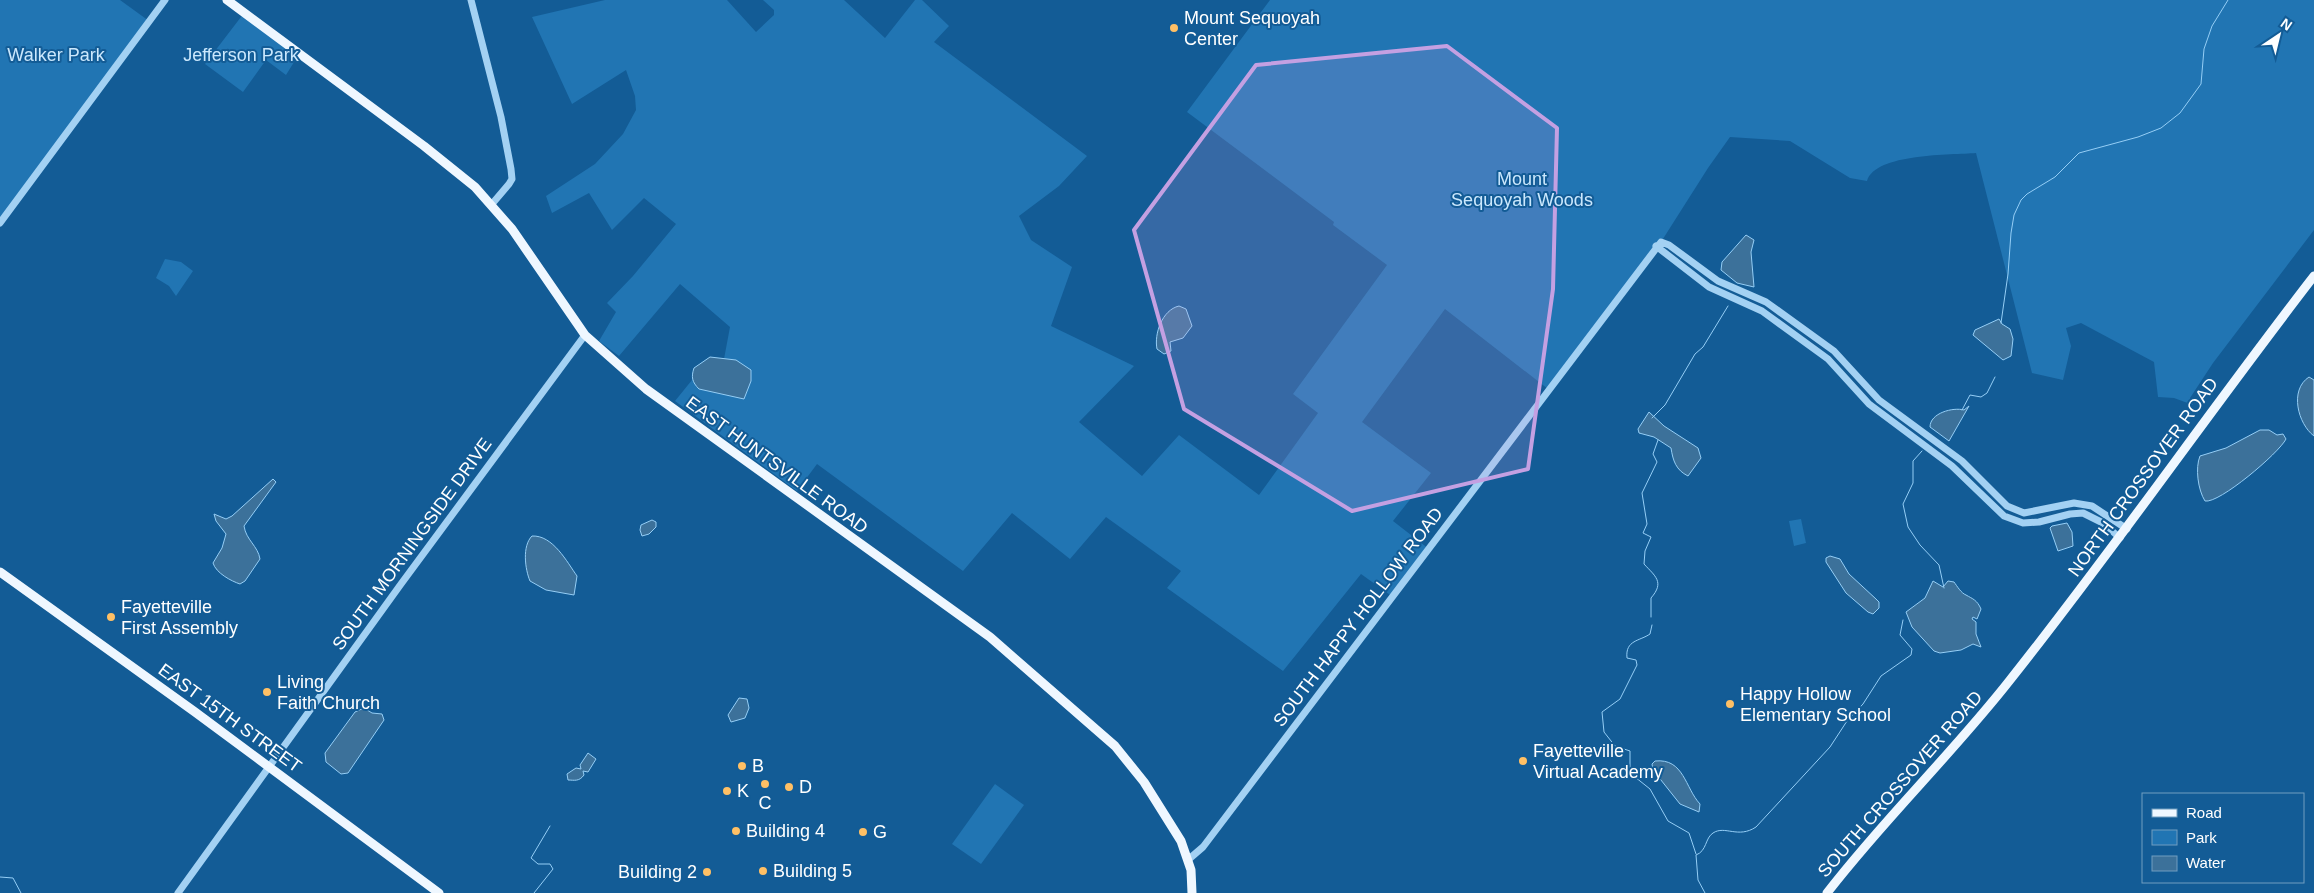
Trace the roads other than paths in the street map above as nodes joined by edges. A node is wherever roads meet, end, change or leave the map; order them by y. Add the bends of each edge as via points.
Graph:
1 (164, 0) edge
2 (227, 0) edge
3 (471, 0) edge
4 (492, 204) junction
5 (0, 223) edge
6 (1656, 246) junction
7 (2314, 276) edge
8 (1718, 281) junction
9 (1713, 289) junction
10 (585, 336) junction
11 (2127, 529) junction
12 (2120, 538) junction
13 (0, 572) edge
14 (1997, 697) joint
15 (269, 766) junction
16 (1188, 859) junction
17 (178, 893) edge
18 (439, 893) edge
19 (1192, 893) edge
20 (1827, 893) edge

1 - 5 street
2 - 4 main road, EAST HUNTSVILLE ROAD via 446,162
3 - 4 street via 501,117 512,179
4 - 10 main road, EAST HUNTSVILLE ROAD
6 - 8 street via 1661,242 1669,245
6 - 9 street
6 - 16 street, SOUTH HAPPY HOLLOW ROAD via 1203,847
7 - 11 main road, NORTH CROSSOVER ROAD
8 - 9 street
8 - 11 street via 1766,302 1834,351 1879,400 1962,461 2007,506 2024,513 2074,503 2092,506
9 - 12 street via 1762,310 1828,359 1869,404 1952,466 2004,516 2031,523 2083,513
10 - 15 street, SOUTH MORNINGSIDE DRIVE
10 - 16 main road, EAST HUNTSVILLE ROAD via 666,405 1010,654 1125,757 1181,841
11 - 12 main road, NORTH CROSSOVER ROAD
12 - 14 main road, NORTH CROSSOVER ROAD
13 - 15 main road, EAST 15TH STREET
14 - 20 main road, SOUTH CROSSOVER ROAD
15 - 17 street, SOUTH MORNINGSIDE DRIVE
15 - 18 main road, EAST 15TH STREET
16 - 19 main road, EAST HUNTSVILLE ROAD

